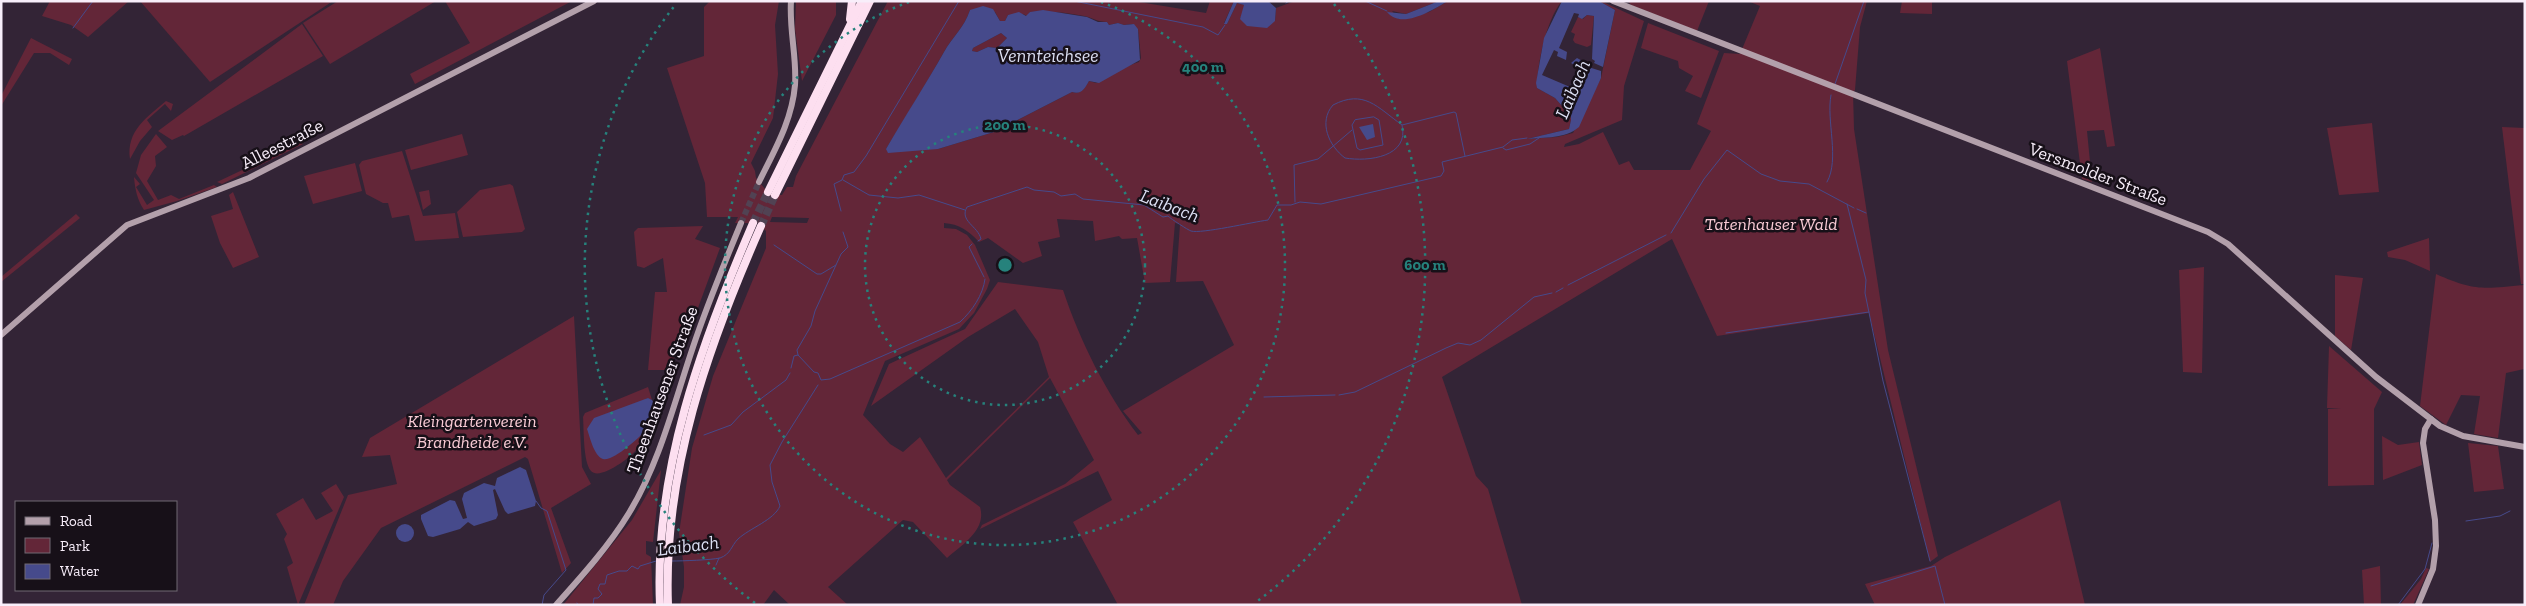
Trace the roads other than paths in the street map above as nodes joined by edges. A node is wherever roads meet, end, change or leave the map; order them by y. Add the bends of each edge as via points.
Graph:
1 (594, 1) edge
2 (791, 1) edge
3 (852, 1) edge
4 (862, 1) edge
5 (870, 1) edge
6 (1613, 1) edge
7 (847, 32) junction
8 (759, 182) tunnel mouth
9 (741, 223) tunnel mouth
10 (757, 225) tunnel mouth
11 (1, 335) edge
12 (2431, 419) junction
13 (2525, 447) edge
14 (664, 569) junction
15 (556, 605) edge
16 (660, 605) edge
17 (668, 605) edge
18 (2418, 605) edge

1 - 11 main road, Alleestraße via 249,178 127,225
2 - 8 main road via 795,85 791,110
3 - 7 highway
4 - 7 highway
5 - 7 highway via 771,193
6 - 12 main road, Versmolder Straße via 2219,238 2376,377
9 - 15 main road, Theenhausener Straße via 705,312 645,484 614,534
10 - 14 highway via 689,420 675,484
12 - 13 main road, Versmolder Straße via 2462,436
12 - 18 main road via 2425,429 2423,443 2436,546 2433,569
14 - 16 highway
14 - 17 highway

